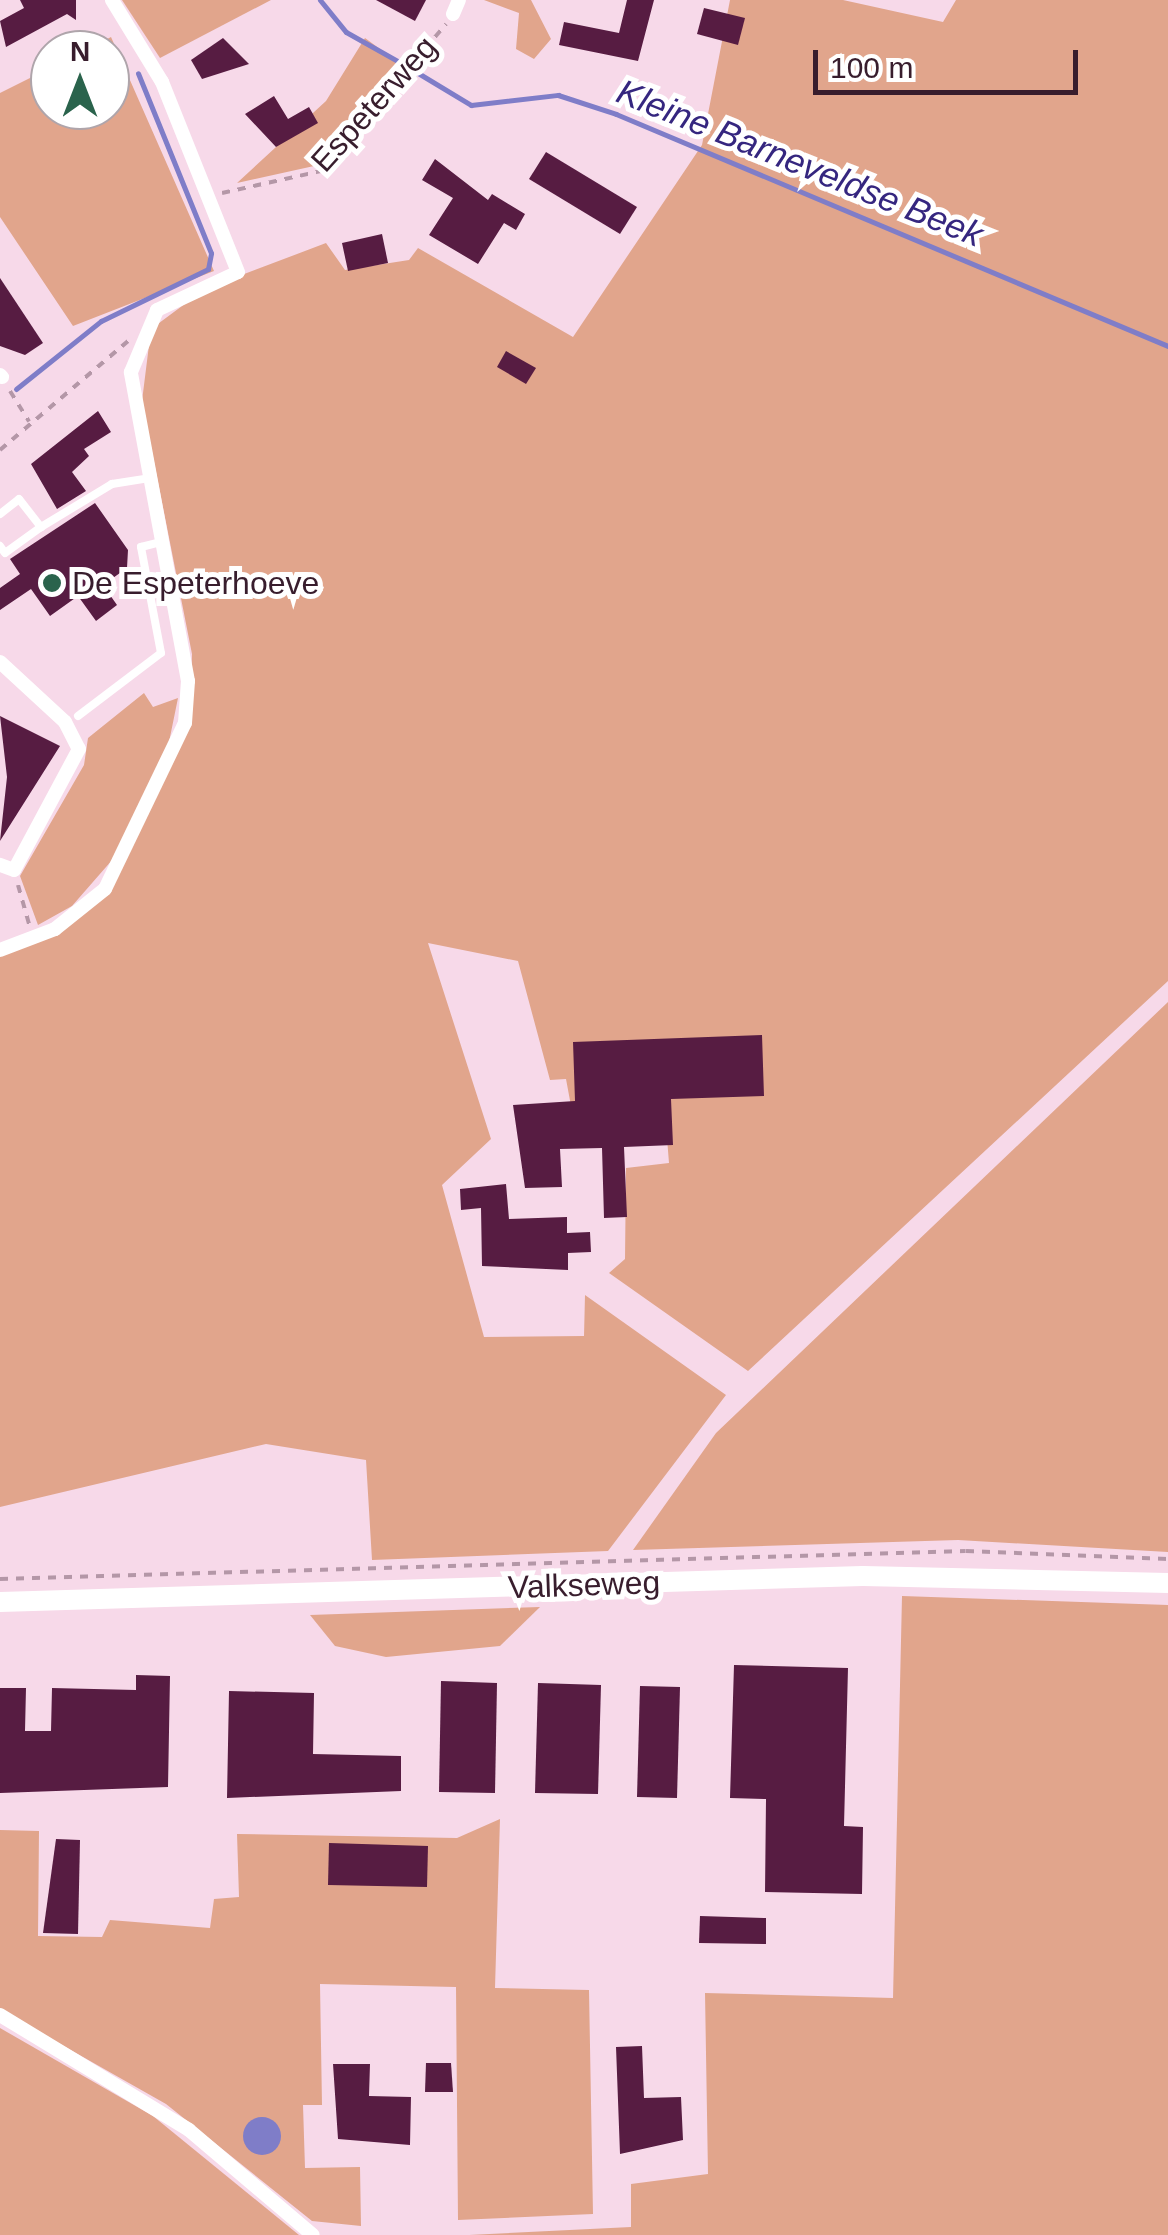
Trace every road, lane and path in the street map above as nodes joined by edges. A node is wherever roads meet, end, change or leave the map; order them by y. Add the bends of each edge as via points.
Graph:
1 (112, 0) edge
2 (456, 7) edge
3 (213, 196) junction
4 (138, 341) junction
5 (1, 376) edge
6 (29, 421) junction
7 (0, 450) edge
8 (148, 478) junction
9 (0, 514) edge
10 (41, 527) junction
11 (161, 542) junction
12 (0, 546) edge
13 (0, 662) edge
14 (78, 716) dead end
15 (7, 867) edge
16 (29, 926) dead end
17 (0, 950) edge
18 (1168, 1559) edge
19 (0, 1579) edge
20 (1168, 1583) edge
21 (0, 1602) edge
22 (0, 2016) edge
23 (313, 2235) edge

1 - 3 street via 162,82
2 - 3 path, Espeterweg via 321,171
3 - 4 street via 238,272 174,298
4 - 6 path via 114,346
4 - 8 street via 131,406
5 - 6 path
6 - 7 path
8 - 10 lane via 112,484
8 - 11 street
9 - 10 lane via 19,499
10 - 12 lane via 6,553
11 - 14 lane via 141,547 161,653
11 - 17 street via 188,681 171,762 105,889 55,929
13 - 15 street via 65,722 79,749
15 - 16 path
18 - 19 path, Valkseweg via 929,1552
20 - 21 main road, Valkseweg via 863,1576
22 - 23 street via 190,2130

